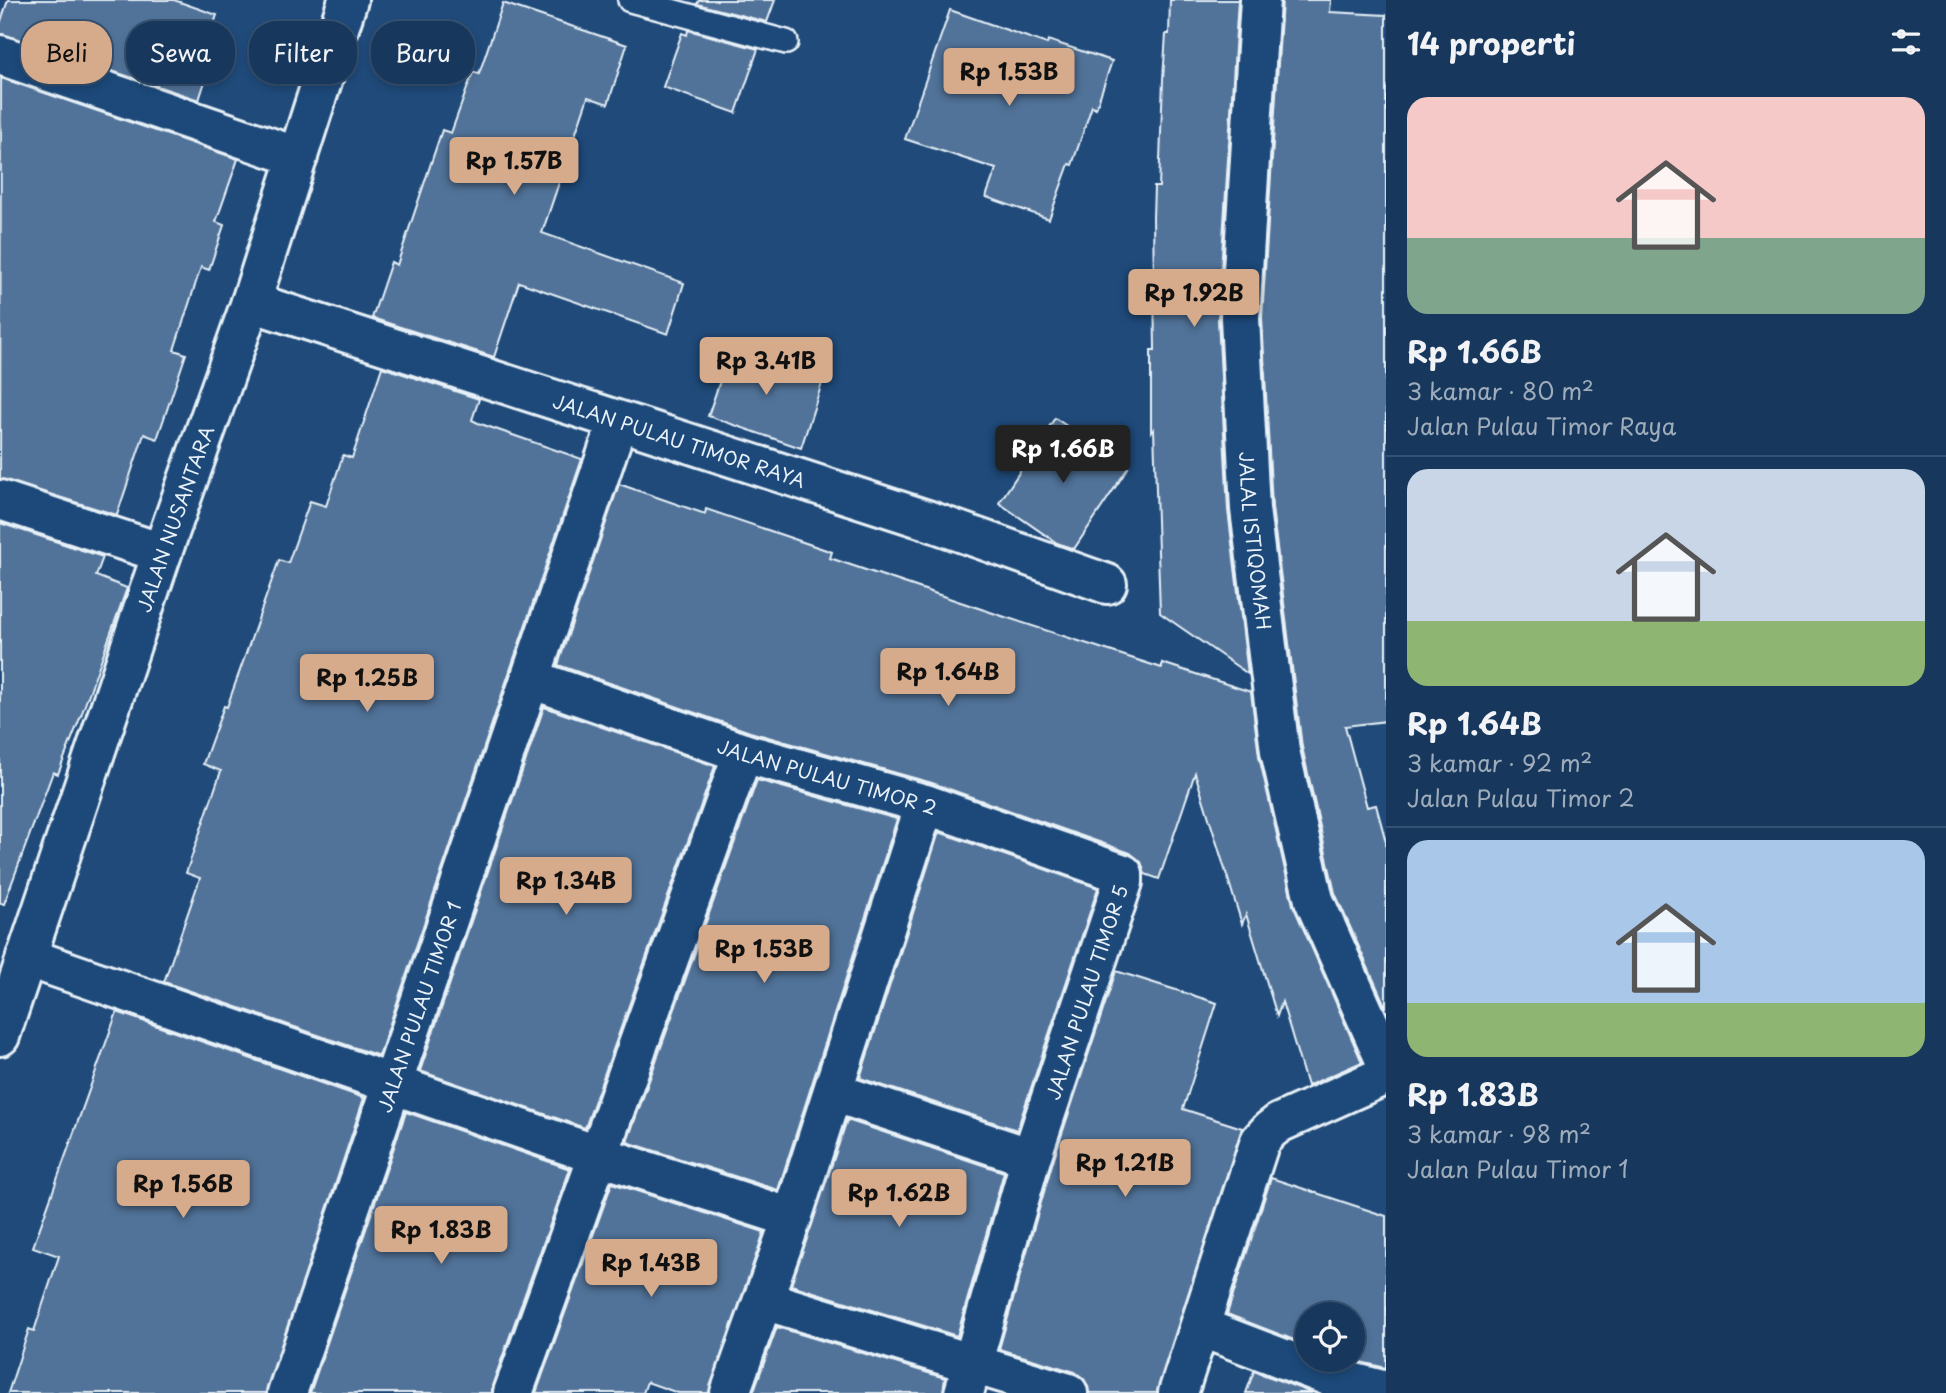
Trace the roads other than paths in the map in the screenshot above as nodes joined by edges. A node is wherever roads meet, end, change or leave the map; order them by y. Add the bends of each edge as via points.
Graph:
1 (348, 0) edge
2 (630, 0) edge
3 (1260, 0) edge
4 (786, 42) dead end
5 (0, 55) edge
6 (298, 157) junction
7 (251, 302) junction
8 (618, 421) junction
9 (0, 500) edge
10 (162, 553) junction
11 (1107, 584) dead end
12 (531, 680) junction
13 (743, 752) junction
14 (925, 804) junction
15 (1123, 874) joint
16 (26, 957) junction
17 (0, 1036) edge
18 (1386, 1062) edge
19 (1386, 1075) edge
20 (393, 1084) junction
21 (833, 1092) junction
22 (598, 1155) junction
23 (1031, 1158) junction
24 (792, 1218) junction
25 (764, 1300) junction
26 (1200, 1327) junction
27 (968, 1379) edge
28 (1386, 1391) edge
29 (287, 1393) edge
30 (513, 1393) edge
31 (730, 1393) edge
32 (1068, 1393) edge
33 (1178, 1393) edge

1 - 6 street, JALAN NUSANTARA
2 - 4 lane
3 - 18 street, JALAL ISTIQOMAH via 1240,318 1252,522 1280,751 1314,900
5 - 6 street
6 - 7 street, JALAN NUSANTARA
7 - 8 street, JALAN PULAU TIMOR RAYA
7 - 10 street, JALAN NUSANTARA
8 - 11 street, JALAN PULAU TIMOR RAYA via 927,520
8 - 12 street, JALAN PULAU TIMOR 1
9 - 10 street
10 - 16 street, JALAN NUSANTARA
12 - 13 street, JALAN PULAU TIMOR 2
12 - 20 street, JALAN PULAU TIMOR 1
13 - 14 street, JALAN PULAU TIMOR 2
13 - 22 street
14 - 15 street, JALAN PULAU TIMOR 2
14 - 21 street
15 - 23 street, JALAN PULAU TIMOR 5
16 - 17 street, JALAN NUSANTARA
16 - 20 street
19 - 26 street via 1279,1123 1260,1141
20 - 22 street
20 - 29 street, JALAN PULAU TIMOR 1
21 - 23 street
21 - 24 street
22 - 24 street
22 - 30 street
23 - 27 street, JALAN PULAU TIMOR 5
24 - 25 street
25 - 27 street
25 - 31 street
26 - 28 street via 1331,1377
26 - 33 street
27 - 32 street

